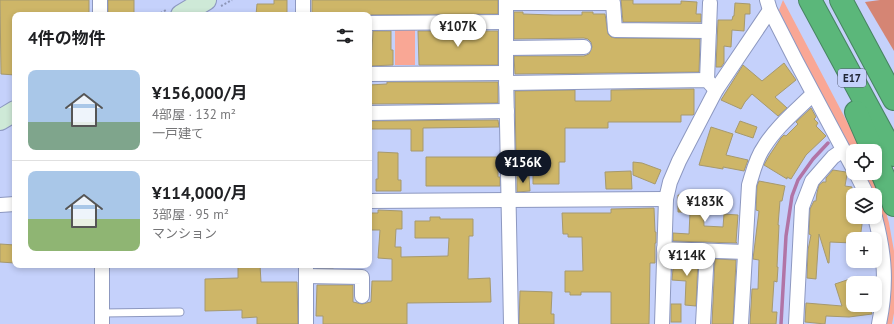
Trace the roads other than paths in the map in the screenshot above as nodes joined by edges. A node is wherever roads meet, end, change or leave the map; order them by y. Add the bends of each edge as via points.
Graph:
1 (100, 0) edge
2 (206, 0) edge
3 (303, 0) edge
4 (800, 0) edge
5 (810, 0) edge
6 (841, 0) edge
7 (506, 1) edge
8 (710, 3) dead end
9 (769, 5) edge
10 (100, 12) edge
11 (185, 12) edge
12 (303, 12) edge
13 (506, 22) junction
14 (372, 23) edge
15 (709, 31) junction
16 (506, 48) junction
17 (584, 48) dead end
18 (372, 74) edge
19 (506, 78) junction
20 (712, 85) junction
21 (813, 94) junction
22 (894, 99) edge
23 (507, 112) junction
24 (12, 113) edge
25 (372, 113) edge
26 (0, 120) edge
27 (870, 144) edge
28 (843, 150) junction
29 (846, 155) edge
30 (894, 155) edge
31 (882, 173) edge
32 (666, 199) junction
33 (509, 200) junction
34 (372, 201) edge
35 (12, 204) edge
36 (0, 205) edge
37 (894, 205) edge
38 (876, 224) edge
39 (664, 249) junction
40 (707, 251) junction
41 (745, 252) junction
42 (102, 268) edge
43 (306, 271) edge
44 (362, 296) dead end
45 (180, 312) dead end
46 (102, 318) edge
47 (306, 324) edge
48 (510, 324) edge
49 (662, 324) edge
50 (703, 324) edge
51 (741, 324) edge
52 (796, 324) edge
53 (878, 324) edge

1 - 10 street
2 - 11 street
3 - 12 street
4 - 27 highway
5 - 30 highway, E17
6 - 22 highway, E17
7 - 13 street
7 - 15 street via 614,3 615,30
8 - 15 street
9 - 20 street
9 - 21 street
13 - 14 street
13 - 16 street
15 - 20 street
16 - 17 street
16 - 19 street
18 - 19 street
19 - 20 street
19 - 23 street
20 - 32 street via 670,182
21 - 28 street
21 - 41 street via 778,128 763,148 754,167 749,185
23 - 25 street
23 - 33 street
24 - 26 street
28 - 29 street
28 - 52 street via 833,157 812,181 802,208
31 - 37 highway
32 - 33 street
32 - 39 street
33 - 34 street
33 - 48 street
35 - 36 street
38 - 53 street via 884,266
39 - 40 street
39 - 49 street
40 - 41 street
40 - 50 street
41 - 51 street
42 - 46 street
43 - 44 street via 362,277
43 - 47 street
45 - 46 lane

